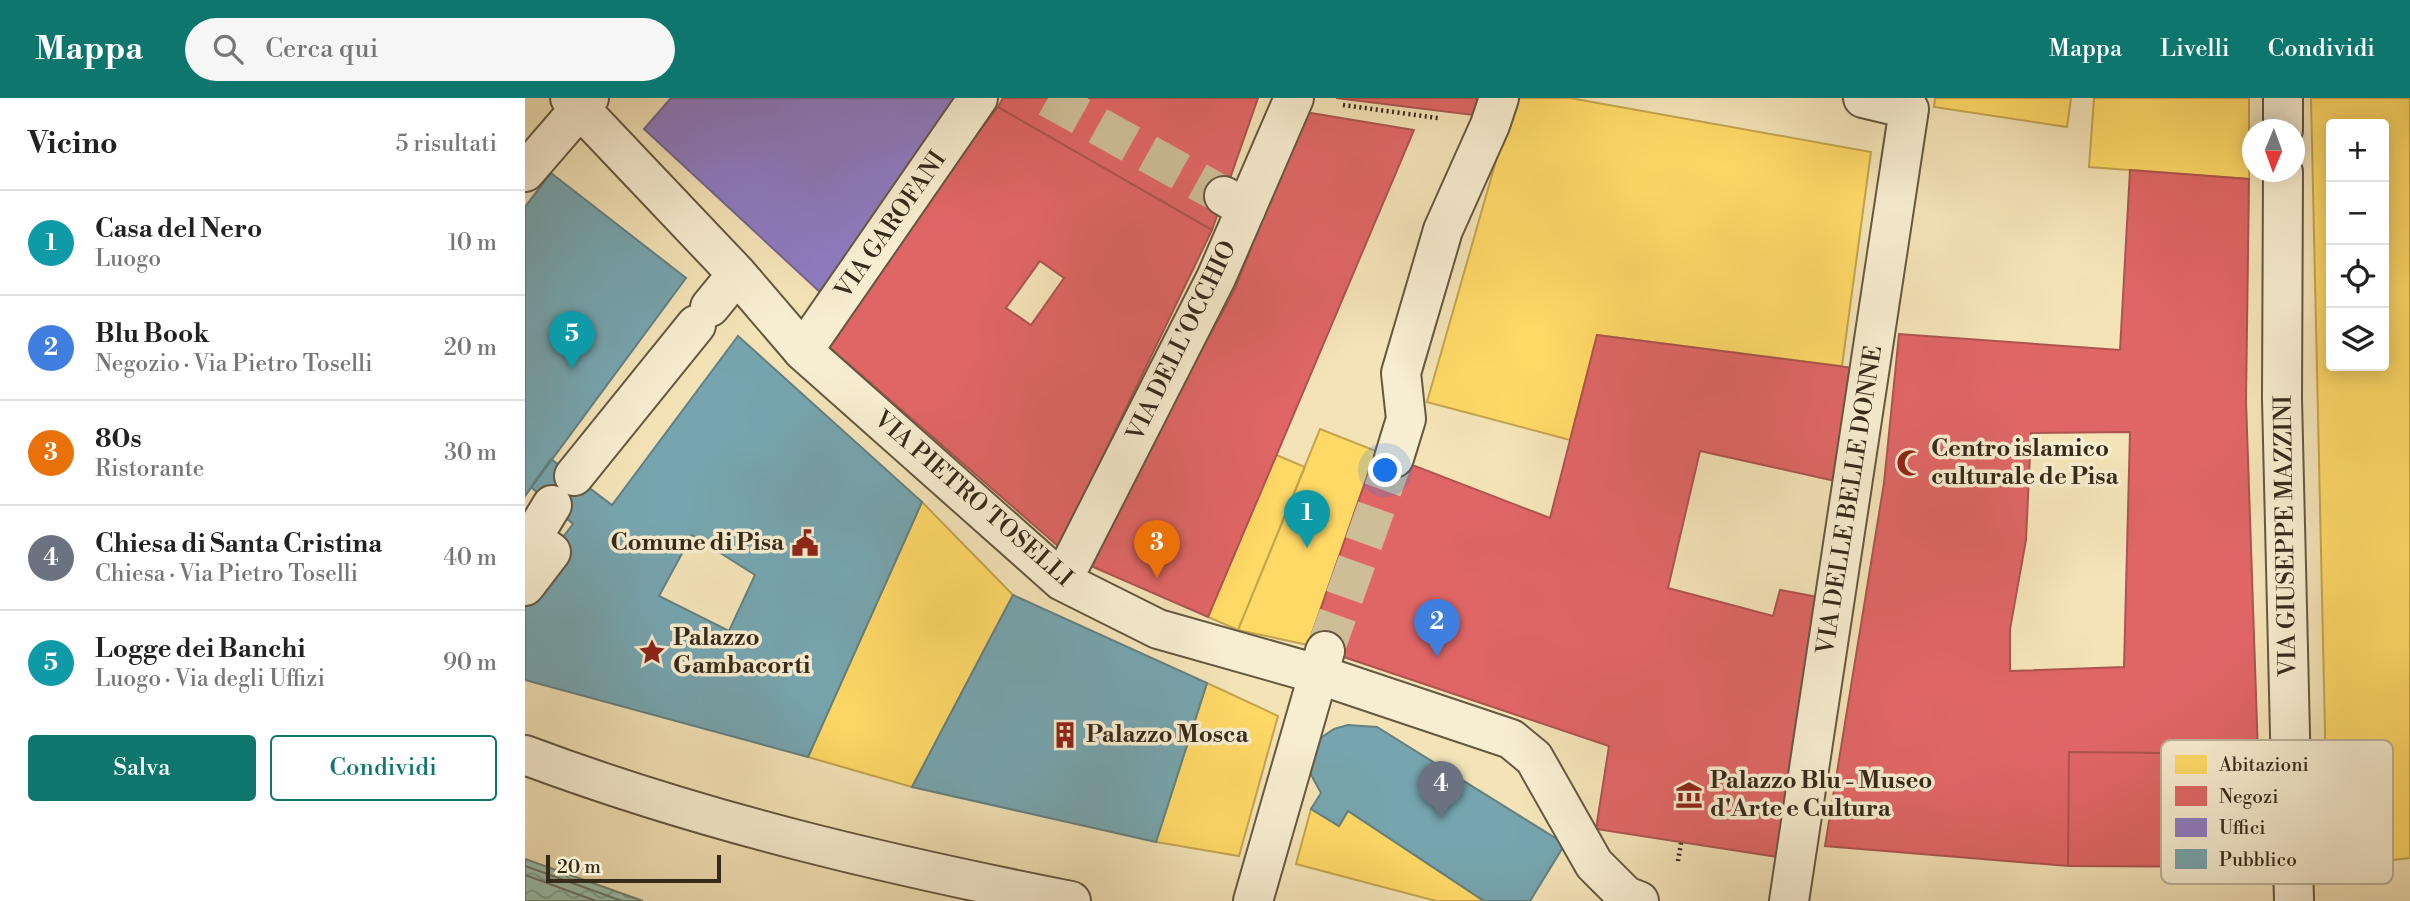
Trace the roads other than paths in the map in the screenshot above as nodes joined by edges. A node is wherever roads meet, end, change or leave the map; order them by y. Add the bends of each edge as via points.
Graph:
1 (978, 98) edge
2 (1294, 98) edge
3 (1863, 98) edge
4 (2283, 98) edge
5 (580, 101) edge
6 (1910, 103) edge
7 (1495, 111) edge
8 (2283, 119) edge
9 (525, 172) edge
10 (2283, 182) edge
11 (737, 274) junction
12 (803, 351) junction
13 (1394, 458) tunnel mouth
14 (528, 535) edge
15 (1062, 581) junction
16 (525, 586) edge
17 (1321, 662) junction
18 (2290, 740) edge
19 (525, 755) edge
20 (1071, 901) edge
21 (1253, 901) edge
22 (1639, 901) edge
23 (1789, 901) edge

1 - 12 street, VIA GAROFANI
2 - 15 street, VIA DELL'OCCHIO via 1235,203 1216,278
3 - 6 street
4 - 8 street
5 - 9 street
5 - 11 street, VIA PIETRO TOSELLI
6 - 23 street, VIA DELLE BELLE DONNE
7 - 13 street via 1443,230 1401,373 1406,419
10 - 18 street, VIA GIUSEPPE MAZZINI via 2282,399
11 - 12 street, VIA PIETRO TOSELLI
11 - 14 street
12 - 15 street, VIA PIETRO TOSELLI
14 - 16 street via 551,552
15 - 17 street, VIA PIETRO TOSELLI via 1158,629
17 - 21 street
17 - 22 street, VIA PIETRO TOSELLI via 1511,739 1534,758 1594,864 1626,896
19 - 20 street via 728,824

